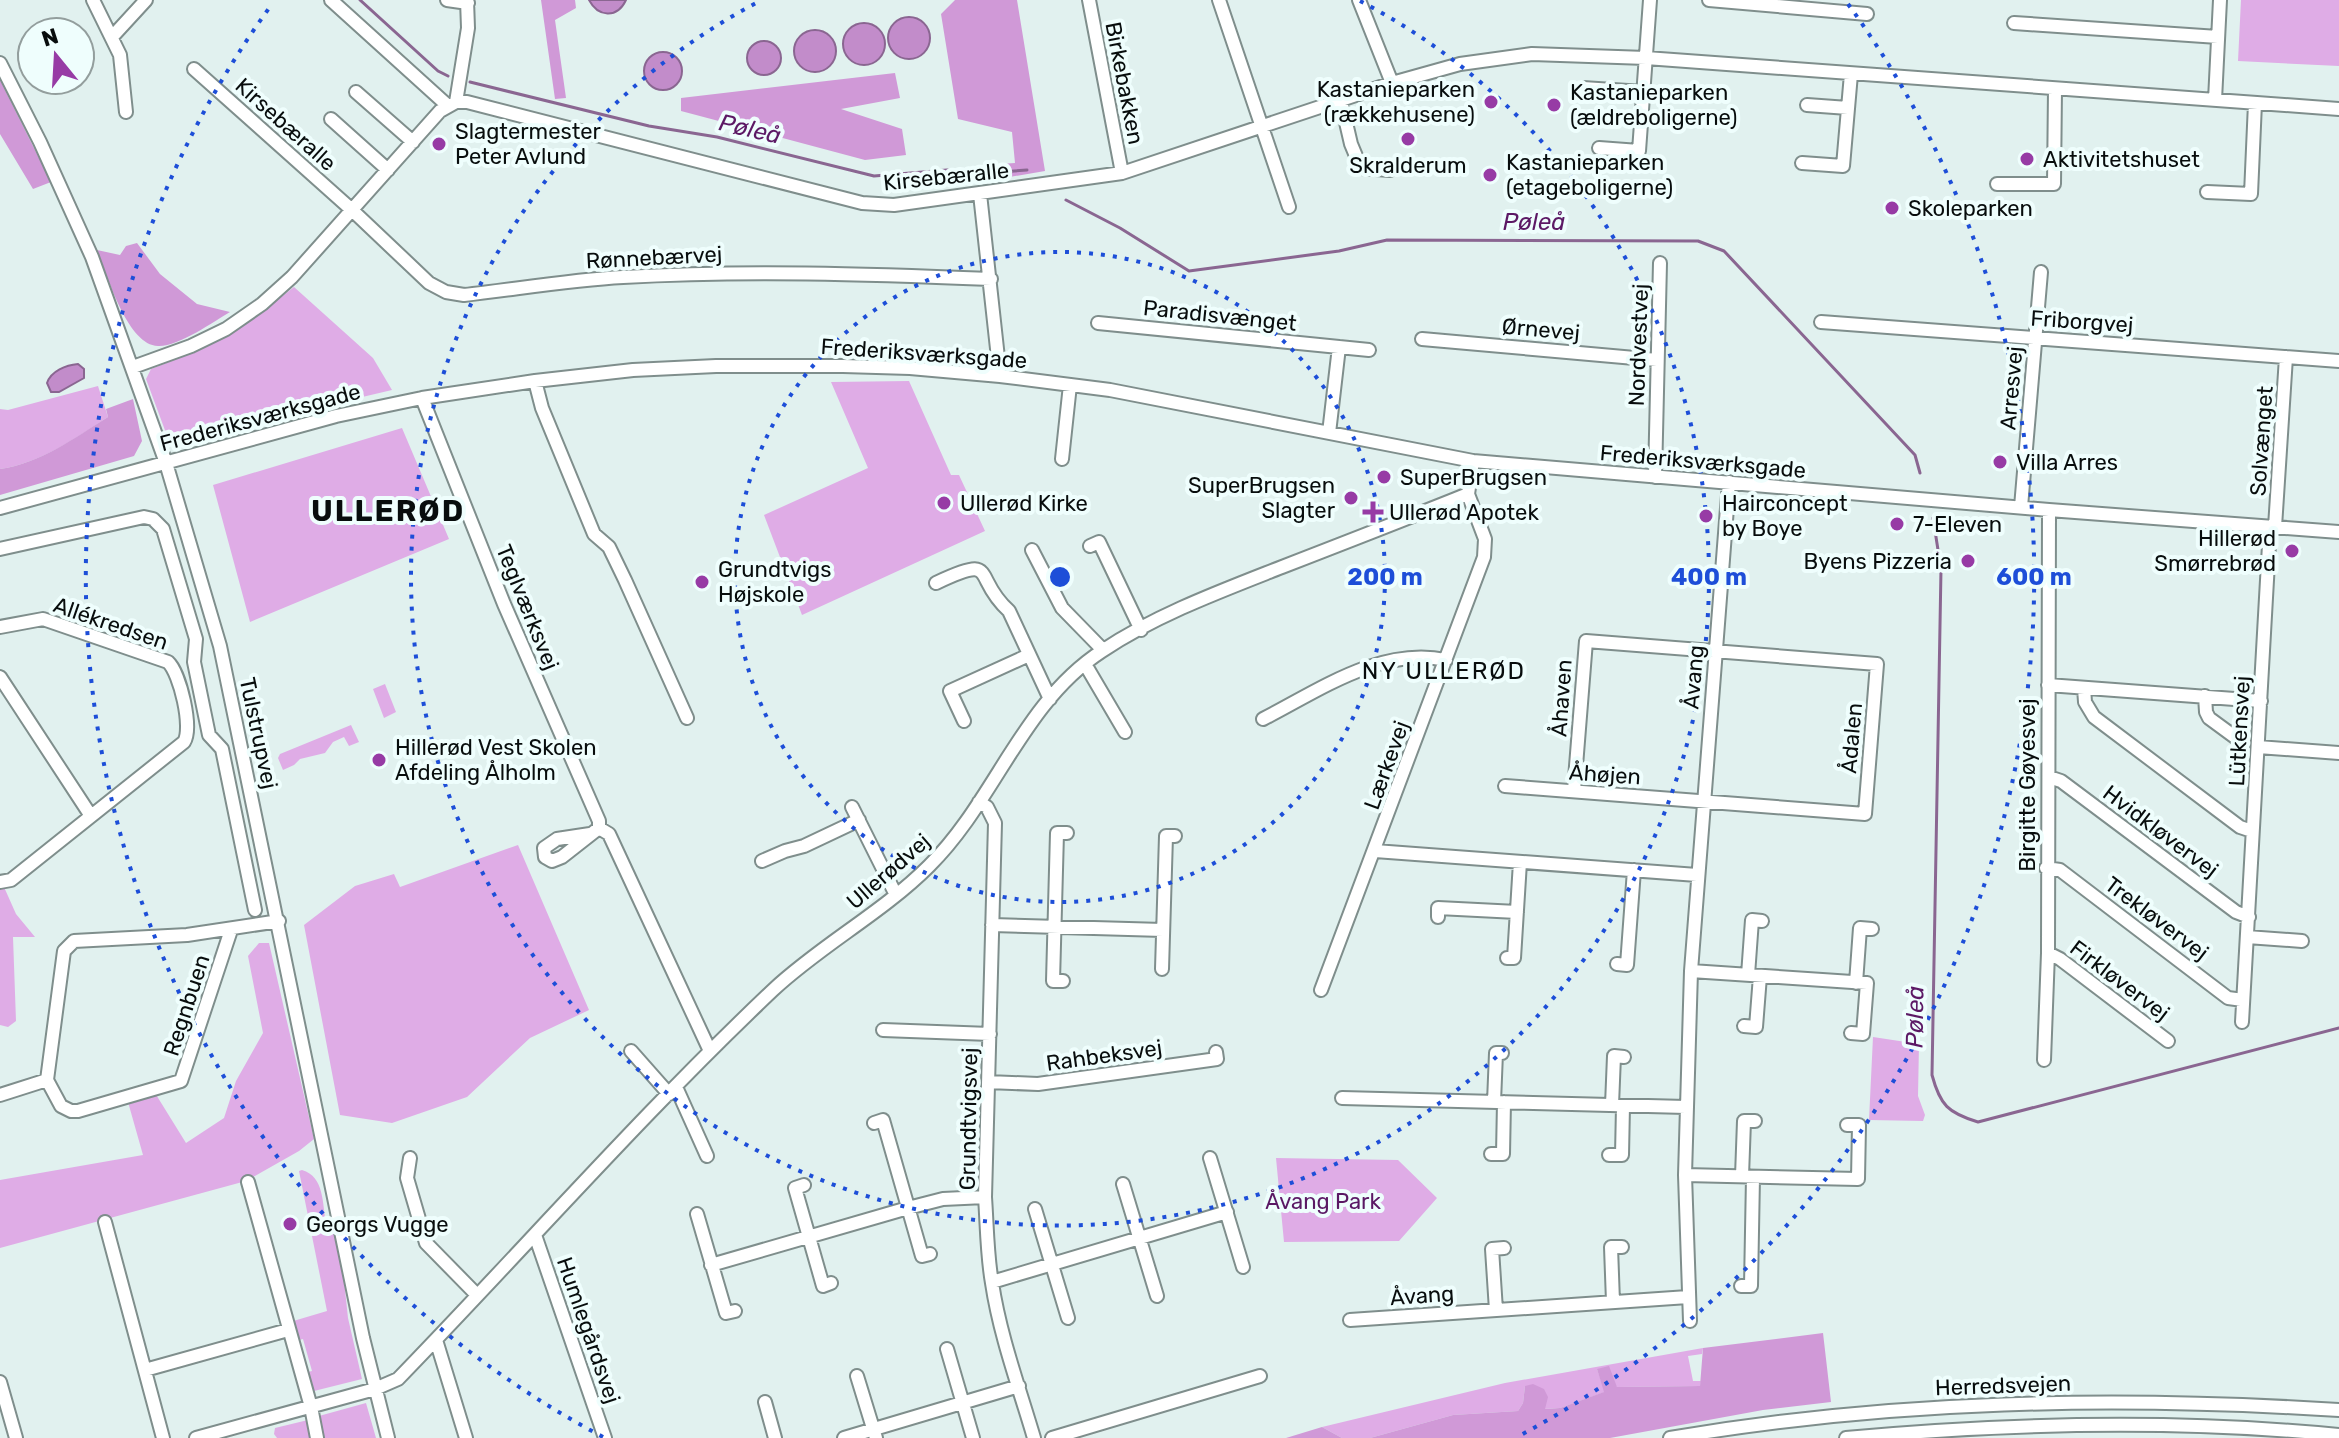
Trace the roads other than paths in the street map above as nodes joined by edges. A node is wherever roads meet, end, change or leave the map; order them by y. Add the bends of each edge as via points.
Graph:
1 (93, 0) edge
2 (146, 0) edge
3 (331, 0) edge
4 (447, 0) edge
5 (1089, 0) edge
6 (1219, 0) edge
7 (1359, 0) edge
8 (1650, 0) edge
9 (1709, 0) edge
10 (2220, 0) edge
11 (468, 2) edge
12 (1867, 14) dead end
13 (2014, 23) dead end
14 (112, 37) junction
15 (2218, 37) junction
16 (1646, 58) junction
17 (0, 63) edge
18 (194, 69) dead end
19 (1851, 74) junction
20 (1392, 83) junction
21 (1583, 88) dead end
22 (2055, 89) junction
23 (356, 92) dead end
24 (1643, 92) junction
25 (2215, 100) junction
26 (1341, 101) junction
27 (2255, 103) junction
28 (451, 104) junction
29 (1807, 105) dead end
30 (1848, 108) junction
31 (2339, 109) edge
32 (126, 112) dead end
33 (331, 119) dead end
34 (1262, 127) junction
35 (413, 142) junction
36 (1599, 148) dead end
37 (1802, 163) dead end
38 (388, 170) junction
39 (1390, 170) dead end
40 (1122, 173) junction
41 (1997, 184) dead end
42 (2207, 192) dead end
43 (980, 194) junction
44 (1289, 207) dead end
45 (352, 210) junction
46 (1660, 263) dead end
47 (2041, 272) dead end
48 (991, 279) junction
49 (1821, 322) dead end
50 (1098, 323) dead end
51 (2035, 338) junction
52 (1422, 339) dead end
53 (1339, 347) junction
54 (1369, 350) dead end
55 (2286, 357) junction
56 (1657, 360) junction
57 (2339, 361) edge
58 (133, 367) junction
59 (1000, 376) junction
60 (535, 381) junction
61 (1070, 385) junction
62 (422, 398) junction
63 (1329, 433) junction
64 (1062, 459) dead end
65 (1473, 461) junction
66 (166, 463) junction
67 (1655, 477) junction
68 (1729, 482) junction
69 (1468, 494) junction
70 (2021, 507) junction
71 (0, 508) edge
72 (2049, 510) junction
73 (2272, 527) junction
74 (2339, 532) edge
75 (1090, 546) dead end
76 (0, 549) edge
77 (1032, 550) dead end
78 (936, 583) dead end
79 (0, 627) edge
80 (1141, 630) junction
81 (1103, 650) junction
82 (1716, 651) junction
83 (1029, 655) junction
84 (1446, 660) junction
85 (1085, 664) junction
86 (0, 677) edge
87 (2048, 685) junction
88 (2084, 688) junction
89 (2205, 696) junction
90 (201, 698) junction
91 (1050, 699) junction
92 (2261, 701) junction
93 (183, 702) junction
94 (687, 718) dead end
95 (1263, 719) dead end
96 (964, 721) dead end
97 (1125, 732) dead end
98 (2243, 743) dead end
99 (2258, 747) junction
100 (2339, 753) edge
101 (2049, 777) junction
102 (1505, 786) dead end
103 (1574, 791) junction
104 (1703, 801) junction
105 (979, 802) junction
106 (852, 807) dead end
107 (91, 816) junction
108 (859, 820) junction
109 (2252, 831) junction
110 (1067, 833) dead end
111 (1175, 836) dead end
112 (1375, 851) junction
113 (762, 861) dead end
114 (1520, 862) junction
115 (2046, 868) junction
116 (1634, 870) junction
117 (1697, 875) junction
118 (0, 882) edge
119 (896, 895) junction
120 (255, 910) dead end
121 (1517, 912) junction
122 (1438, 917) dead end
123 (2249, 917) junction
124 (279, 921) junction
125 (1762, 921) dead end
126 (992, 925) junction
127 (1055, 927) junction
128 (1872, 929) dead end
129 (231, 930) junction
130 (1163, 930) junction
131 (2247, 937) junction
132 (2302, 941) dead end
133 (2048, 953) junction
134 (1507, 958) dead end
135 (1617, 964) dead end
136 (1162, 969) dead end
137 (1691, 971) junction
138 (1754, 975) junction
139 (1063, 981) dead end
140 (1856, 983) junction
141 (1321, 990) dead end
142 (2243, 1000) junction
143 (2242, 1022) dead end
144 (1744, 1026) dead end
145 (883, 1030) dead end
146 (1851, 1033) dead end
147 (990, 1034) junction
148 (2168, 1041) dead end
149 (631, 1051) dead end
150 (710, 1051) junction
151 (1216, 1052) dead end
152 (1502, 1053) dead end
153 (1624, 1057) dead end
154 (2044, 1060) dead end
155 (47, 1080) junction
156 (988, 1082) junction
157 (672, 1090) junction
158 (0, 1095) edge
159 (1342, 1098) dead end
160 (1499, 1102) junction
161 (1618, 1106) junction
162 (1686, 1107) junction
163 (1755, 1121) dead end
164 (874, 1123) dead end
165 (1847, 1125) dead end
166 (1491, 1154) dead end
167 (1609, 1155) dead end
168 (707, 1156) dead end
169 (410, 1158) dead end
170 (1210, 1158) dead end
171 (1685, 1175) junction
172 (1748, 1176) junction
173 (248, 1182) dead end
174 (1123, 1184) dead end
175 (804, 1185) dead end
176 (985, 1197) junction
177 (908, 1208) junction
178 (1035, 1209) dead end
179 (1227, 1212) junction
180 (697, 1214) dead end
181 (105, 1222) dead end
182 (535, 1235) junction
183 (809, 1237) junction
184 (1139, 1238) junction
185 (1622, 1247) dead end
186 (1504, 1248) dead end
187 (930, 1254) dead end
188 (1052, 1264) junction
189 (711, 1265) junction
190 (1243, 1267) dead end
191 (992, 1282) junction
192 (831, 1283) dead end
193 (1741, 1286) dead end
194 (477, 1295) junction
195 (1157, 1296) dead end
196 (1688, 1297) junction
197 (1613, 1302) junction
198 (1496, 1310) junction
199 (735, 1311) dead end
200 (1068, 1318) dead end
201 (1350, 1320) dead end
202 (1690, 1321) dead end
203 (288, 1330) junction
204 (436, 1340) junction
205 (947, 1349) dead end
206 (145, 1370) junction
207 (857, 1376) dead end
208 (1260, 1376) dead end
209 (0, 1382) edge
210 (1019, 1386) junction
211 (375, 1389) junction
212 (765, 1402) dead end
213 (963, 1403) junction
214 (311, 1407) junction
215 (4, 1409) edge
216 (2339, 1410) edge
217 (874, 1434) edge
218 (2339, 1435) edge
219 (16, 1438) edge
220 (163, 1438) edge
221 (196, 1438) edge
222 (317, 1438) edge
223 (388, 1438) edge
224 (466, 1438) edge
225 (605, 1438) edge
226 (775, 1438) edge
227 (844, 1438) edge
228 (973, 1438) edge
229 (1034, 1438) edge
230 (1052, 1438) edge
231 (1670, 1438) edge
232 (1846, 1438) edge

1 - 14 street
2 - 14 street
3 - 28 street
4 - 11 street
5 - 40 street, Birkebakken
6 - 34 street
7 - 20 street
8 - 16 street
9 - 12 street
10 - 15 street
11 - 28 street via 468,28
13 - 15 street
14 - 32 street via 120,55
15 - 25 street
16 - 19 street, Kirsebæralle
16 - 20 street, Kirsebæralle via 1567,53 1491,58
16 - 24 street
17 - 58 street, Tulstrupvej via 92,257
18 - 45 street, Kirsebæralle
19 - 22 street, Kirsebæralle
19 - 30 street
20 - 26 street, Kirsebæralle
21 - 24 street
22 - 25 street, Kirsebæralle
22 - 41 street via 2054,184
23 - 35 street
24 - 36 street via 1639,151
25 - 27 street, Kirsebæralle
26 - 34 street, Kirsebæralle
26 - 39 street via 1361,168
27 - 31 street, Kirsebæralle
27 - 42 street via 2251,194
28 - 35 street
28 - 43 street, Kirsebæralle via 467,102 862,203 894,205
29 - 30 street
30 - 37 street via 1843,166
33 - 38 street, Kirsebæralle
34 - 40 street, Kirsebæralle
34 - 44 street
35 - 38 street
38 - 45 street
40 - 43 street, Kirsebæralle
43 - 48 street
45 - 48 street, Rønnebærvej via 429,283 464,295 619,277 713,273
45 - 58 street via 262,304 226,329
46 - 56 street, Nordvestvej
47 - 51 street, Arresvej
48 - 59 street
49 - 51 street, Friborgvej
50 - 53 street, Paradisvænget
51 - 55 street, Friborgvej
51 - 70 street, Arresvej
52 - 56 street, Ørnevej
53 - 54 street, Paradisvænget
53 - 63 street
55 - 57 street, Friborgvej
55 - 73 street, Solvænget
56 - 67 street, Nordvestvej
58 - 66 street, Tulstrupvej
59 - 60 street, Frederiksværksgade via 851,366 716,366
59 - 61 street, Frederiksværksgade
60 - 62 street, Frederiksværksgade
60 - 94 street via 594,534 609,547
61 - 63 street, Frederiksværksgade
61 - 64 street
62 - 66 street, Frederiksværksgade
62 - 150 street, Teglværksvej via 599,821 594,831 609,834
63 - 65 street, Frederiksværksgade
65 - 67 street, Frederiksværksgade
65 - 69 street, Lærkevej
66 - 71 street, Frederiksværksgade
66 - 124 street, Tulstrupvej via 220,646
67 - 68 street, Frederiksværksgade
68 - 70 street, Frederiksværksgade
68 - 82 street, Åvang
69 - 80 street, Ullerødvej via 1216,593
69 - 84 street, Lærkevej via 1485,539 1484,557
70 - 72 street, Frederiksværksgade
72 - 73 street, Frederiksværksgade
72 - 87 street, Birgitte Gøyesvej
73 - 74 street, Frederiksværksgade
73 - 92 street, Lütkensvej
75 - 80 street via 1099,542
76 - 90 street, Allékredsen via 144,517 159,522 196,639
77 - 81 street via 1062,608
78 - 83 street via 968,568 984,573
79 - 93 street, Allékredsen via 43,619 168,662 176,671
80 - 81 street, Ullerødvej
81 - 85 street, Ullerødvej
82 - 103 street, Åhaven via 1586,641
82 - 104 street, Åvang
82 - 104 street, Ådalen via 1877,664 1865,814
83 - 91 street
83 - 96 street via 950,691
84 - 95 street via 1422,657 1367,666
84 - 112 street, Lærkevej
85 - 91 street, Ullerødvej
85 - 97 street
86 - 107 street
87 - 88 street
87 - 101 street, Birgitte Gøyesvej
88 - 89 street
88 - 109 street via 2094,717
89 - 92 street
89 - 98 street via 2209,718
90 - 93 street
90 - 120 street, Allékredsen via 209,735 222,749
91 - 105 street, Ullerødvej
92 - 99 street, Lütkensvej
93 - 107 street, Allékredsen via 189,731 184,742
99 - 100 street
99 - 109 street, Lütkensvej
101 - 115 street, Birgitte Gøyesvej
101 - 123 street, Hvidkløvervej
102 - 103 street, Åhøjen
103 - 104 street, Åhøjen
104 - 117 street, Åvang
105 - 119 street, Ullerødvej via 937,858
105 - 126 street, Grundtvigsvej via 995,823
106 - 108 street
107 - 118 street, Allékredsen via 11,880
108 - 113 street
108 - 119 street
109 - 123 street, Lütkensvej
110 - 127 street via 1057,833
111 - 130 street via 1166,836
112 - 114 street
112 - 141 street, Lærkevej
114 - 116 street
114 - 121 street
115 - 133 street, Birgitte Gøyesvej
115 - 142 street, Trekløvervej via 2060,870 2228,998
116 - 117 street
116 - 135 street via 1627,965
117 - 137 street, Åvang
119 - 150 street, Ullerødvej via 779,985
121 - 122 street via 1438,908
121 - 134 street via 1514,958
123 - 131 street, Lütkensvej
124 - 129 street, Regnbuen
124 - 211 street, Tulstrupvej
125 - 138 street via 1752,920
126 - 127 street
126 - 147 street, Grundtvigsvej
127 - 130 street
127 - 139 street via 1053,981
128 - 140 street via 1860,928
129 - 155 street, Regnbuen via 74,941 64,951
129 - 155 street, Regnbuen via 181,1081 71,1111 61,1106
130 - 136 street
131 - 132 street
131 - 142 street, Lütkensvej
133 - 148 street, Firkløvervej
133 - 154 street, Birgitte Gøyesvej
137 - 138 street
137 - 162 street, Åvang
138 - 140 street
138 - 144 street via 1756,1027
140 - 146 street via 1867,983 1863,1034
142 - 143 street, Lütkensvej
145 - 147 street
147 - 156 street, Grundtvigsvej
149 - 157 street
150 - 157 street, Ullerødvej
151 - 156 street, Rahbeksvej via 1217,1059 1038,1084
152 - 160 street via 1496,1053
153 - 161 street via 1614,1056
155 - 158 street
156 - 176 street, Grundtvigsvej
157 - 168 street
157 - 182 street, Ullerødvej
159 - 160 street
160 - 161 street
160 - 166 street via 1503,1154
161 - 162 street
161 - 167 street via 1622,1155
162 - 171 street, Åvang
163 - 172 street via 1744,1121
164 - 177 street via 883,1120
165 - 172 street via 1859,1125 1858,1179
169 - 194 street via 407,1178 426,1243
170 - 179 street
171 - 172 street
171 - 196 street, Åvang
172 - 193 street via 1751,1286
173 - 203 street
174 - 184 street
175 - 183 street via 795,1188
176 - 177 street
176 - 191 street, Grundtvigsvej
177 - 183 street
177 - 187 street via 922,1256
178 - 188 street
179 - 184 street
179 - 190 street
180 - 189 street
181 - 206 street
182 - 194 street, Ullerødvej
182 - 225 street, Humlegårdsvej
183 - 189 street
183 - 192 street via 823,1286
184 - 188 street
184 - 195 street
185 - 197 street via 1611,1247
186 - 198 street via 1492,1249
188 - 191 street
188 - 200 street
189 - 199 street via 726,1313
191 - 210 street, Grundtvigsvej
194 - 204 street, Ullerødvej
196 - 197 street, Åvang
196 - 202 street, Åvang
197 - 198 street, Åvang
198 - 201 street, Åvang
203 - 206 street
203 - 214 street
204 - 211 street, Ullerødvej via 398,1379
204 - 224 street
205 - 213 street
206 - 220 street
207 - 217 street
208 - 230 street
209 - 215 street
210 - 213 street
210 - 229 street, Grundtvigsvej
211 - 214 street, Ullerødvej
211 - 223 street, Tulstrupvej
212 - 226 street
213 - 217 street
213 - 228 street
214 - 221 street, Ullerødvej
214 - 222 street
215 - 219 street
216 - 231 street, Herredsvejen via 2015,1403 1841,1415
217 - 227 street
218 - 232 street, Herredsvejen via 2222,1426 2043,1425

